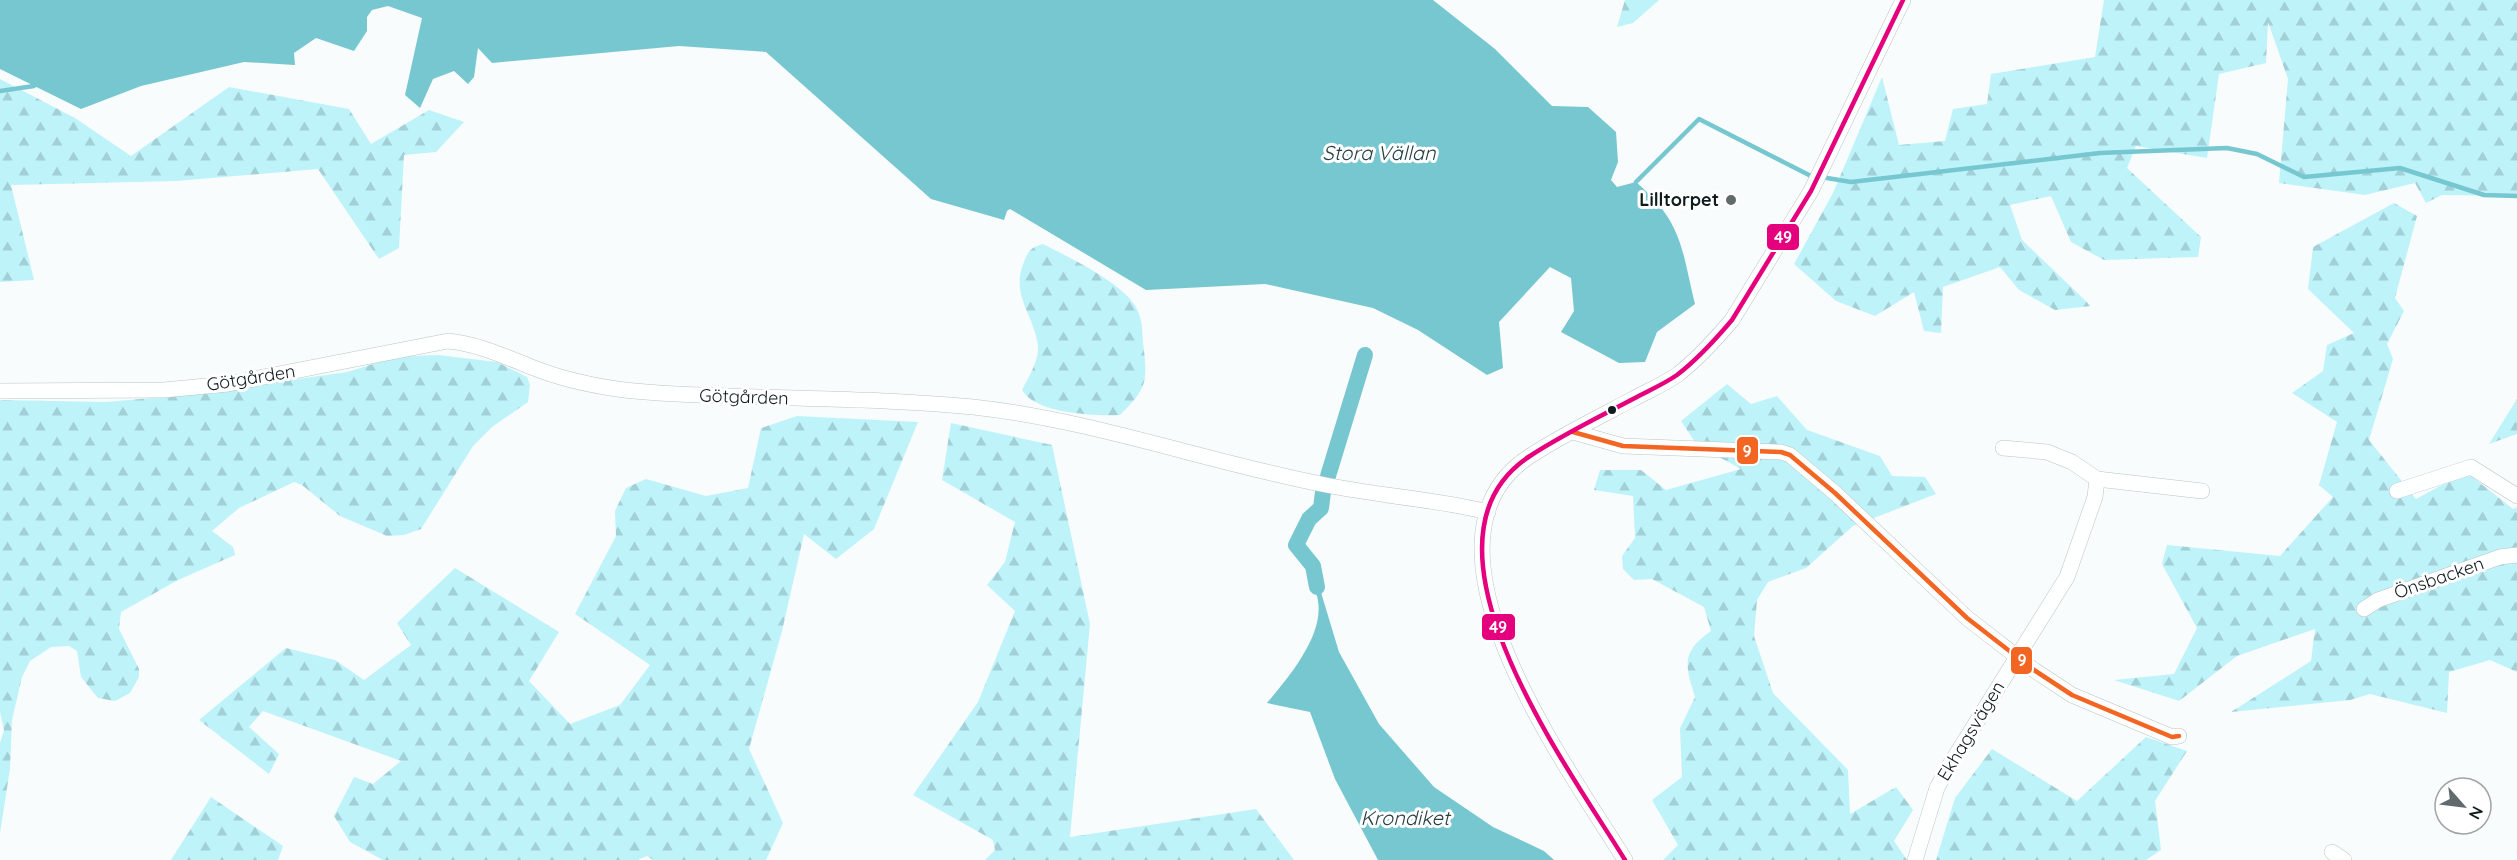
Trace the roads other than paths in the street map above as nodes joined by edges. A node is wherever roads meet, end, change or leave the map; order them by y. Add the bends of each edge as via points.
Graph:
1 (1903, 0) edge
2 (0, 391) edge
3 (1573, 432) junction
4 (2003, 448) dead end
5 (2097, 479) junction
6 (2202, 491) dead end
7 (2397, 491) dead end
8 (2517, 496) edge
9 (1488, 512) junction
10 (2517, 555) edge
11 (2364, 609) dead end
12 (2016, 654) junction
13 (2179, 736) dead end
14 (1625, 860) edge
15 (1915, 860) edge

1 - 3 street via 1811,191 1732,320 1676,375
2 - 9 street, Götgården via 164,390 228,384 448,341 463,342 536,369 617,389 970,407 1018,413 1326,485 1449,502
3 - 9 street via 1517,465 1498,487
3 - 12 street via 1623,446 1781,452 1790,456 1835,492 1967,618
4 - 5 street via 2047,452 2072,462
5 - 6 street
5 - 12 street, Ekhagsvägen via 2095,497 2067,576
7 - 8 street via 2471,468
9 - 14 street via 1483,532 1485,583 1510,662 1538,722
10 - 11 street, Önsbacken via 2500,557 2378,600
12 - 13 street via 2072,695 2126,720
12 - 15 street, Ekhagsvägen via 1937,788

